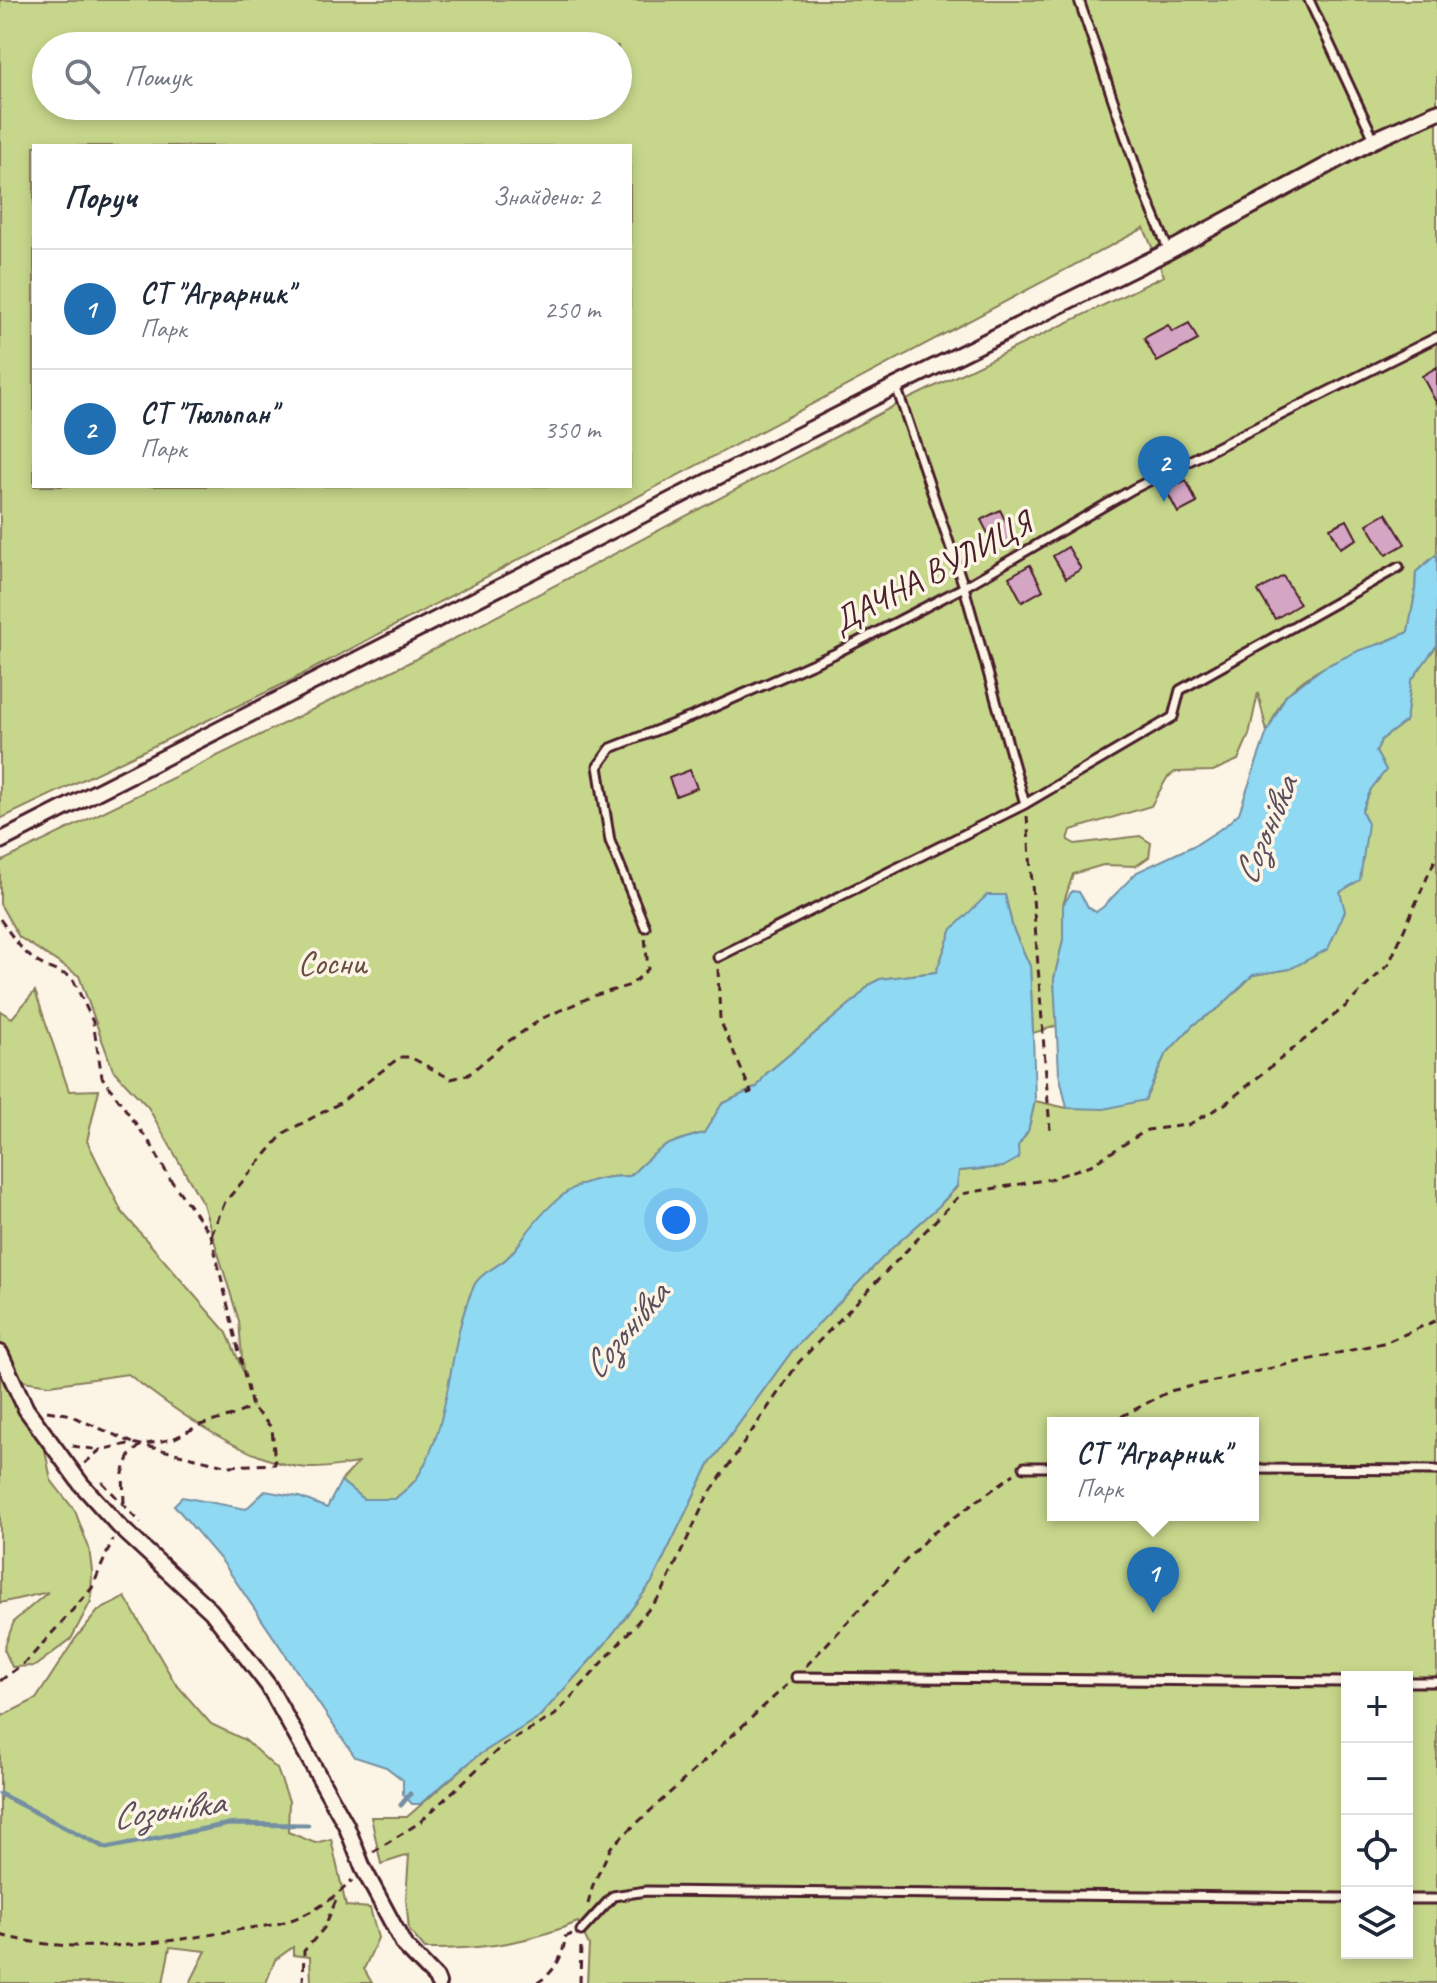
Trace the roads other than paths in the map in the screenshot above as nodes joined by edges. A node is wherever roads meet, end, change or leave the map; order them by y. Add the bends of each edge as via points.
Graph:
1 (1079, 0) edge
2 (1309, 0) edge
3 (1435, 118) edge
4 (1374, 140) junction
5 (1169, 251) junction
6 (1437, 337) edge
7 (896, 386) junction
8 (1399, 567) dead end
9 (964, 587) junction
10 (1025, 804) junction
11 (0, 841) edge
12 (645, 927) road end
13 (718, 957) road end
14 (0, 1353) edge
15 (1024, 1467) road end
16 (1047, 1467) edge
17 (1259, 1469) edge
18 (1437, 1470) edge
19 (796, 1677) road end
20 (1341, 1682) edge
21 (1413, 1682) edge
22 (1437, 1682) edge
23 (1341, 1898) edge
24 (1413, 1899) edge
25 (1437, 1899) edge
26 (581, 1931) road end
27 (438, 1983) edge

1 - 5 lane
2 - 4 lane
3 - 4 street
4 - 5 street
5 - 7 street
6 - 9 lane, ДАЧНА ВУЛИЦЯ via 1133,489
7 - 9 lane
7 - 11 street
8 - 10 lane via 1180,690 1173,717
9 - 10 lane
9 - 12 lane, ДАЧНА ВУЛИЦЯ via 834,654 611,748 598,766 610,841
10 - 13 lane
14 - 27 street via 26,1409 81,1484 211,1611 268,1685 346,1825 404,1945
15 - 16 lane
17 - 18 lane
19 - 20 lane
21 - 22 lane
23 - 26 lane via 646,1891 613,1896
24 - 25 lane

